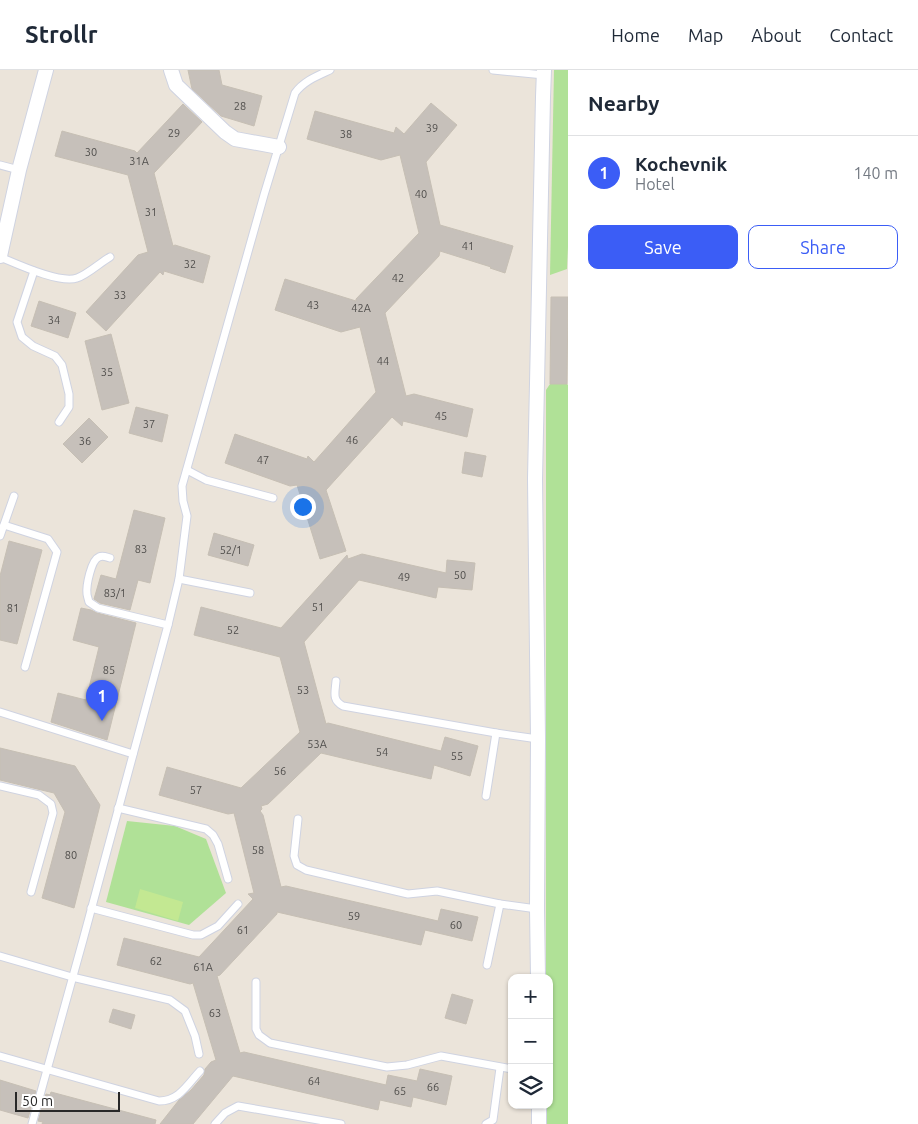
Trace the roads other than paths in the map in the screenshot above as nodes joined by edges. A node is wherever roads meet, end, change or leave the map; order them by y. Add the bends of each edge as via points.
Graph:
1 (46, 70) edge
2 (171, 70) edge
3 (330, 70) edge
4 (493, 70) edge
5 (544, 72) edge
6 (279, 147) junction
7 (0, 165) edge
8 (19, 170) junction
9 (0, 256) edge
10 (110, 257) dead end
11 (34, 271) junction
12 (59, 422) dead end
13 (187, 470) junction
14 (14, 496) dead end
15 (273, 498) dead end
16 (4, 525) junction
17 (0, 536) edge
18 (110, 558) dead end
19 (179, 579) junction
20 (250, 593) dead end
21 (168, 625) junction
22 (26, 667) dead end
23 (336, 682) dead end
24 (0, 712) edge
25 (496, 733) junction
26 (538, 739) junction
27 (133, 754) junction
28 (0, 786) edge
29 (486, 796) dead end
30 (118, 808) junction
31 (298, 820) dead end
32 (228, 879) dead end
33 (31, 892) dead end
34 (238, 904) dead end
35 (500, 904) junction
36 (91, 908) junction
37 (537, 909) junction
38 (0, 956) edge
39 (487, 965) dead end
40 (538, 974) edge
41 (72, 977) junction
42 (256, 982) dead end
43 (199, 1054) dead end
44 (0, 1056) edge
45 (500, 1068) junction
46 (508, 1069) edge
47 (47, 1070) junction
48 (200, 1071) dead end
49 (539, 1109) edge
50 (32, 1124) edge
51 (215, 1124) edge
52 (341, 1124) edge
53 (486, 1124) edge
54 (538, 1124) edge

1 - 8 street
2 - 6 street via 176,85 225,132 235,138
3 - 6 lane via 309,80 295,93
4 - 5 lane
5 - 26 street via 535,479
6 - 13 lane
7 - 8 lane
8 - 9 street
9 - 11 lane
10 - 11 lane via 78,278
11 - 12 lane via 17,322 22,337 55,356 62,365 69,407
13 - 15 lane via 206,480
13 - 19 lane via 182,486 187,516
14 - 16 lane
16 - 17 lane
16 - 22 lane via 48,538 57,552
18 - 21 lane via 99,556 92,565 87,594 89,602 98,608
19 - 20 lane
19 - 21 lane
21 - 27 lane
23 - 25 lane via 335,698 343,706
24 - 27 lane
25 - 26 lane
25 - 29 lane
26 - 37 street
27 - 30 lane
28 - 33 lane via 39,795 51,804 53,813
30 - 32 lane via 206,829 218,844
30 - 36 lane
31 - 35 lane via 294,856 297,865 306,870 408,894 437,891
34 - 36 lane via 218,926 201,935
35 - 37 lane
35 - 39 lane
36 - 41 lane
37 - 40 street
38 - 41 lane
41 - 43 lane via 170,1000 185,1011
41 - 47 lane
42 - 45 lane via 256,1029 270,1043 387,1067 441,1056
44 - 47 lane
45 - 46 lane
45 - 53 lane via 493,1120
47 - 48 lane via 159,1101 176,1097
47 - 50 lane
49 - 54 street
51 - 52 lane via 238,1106

